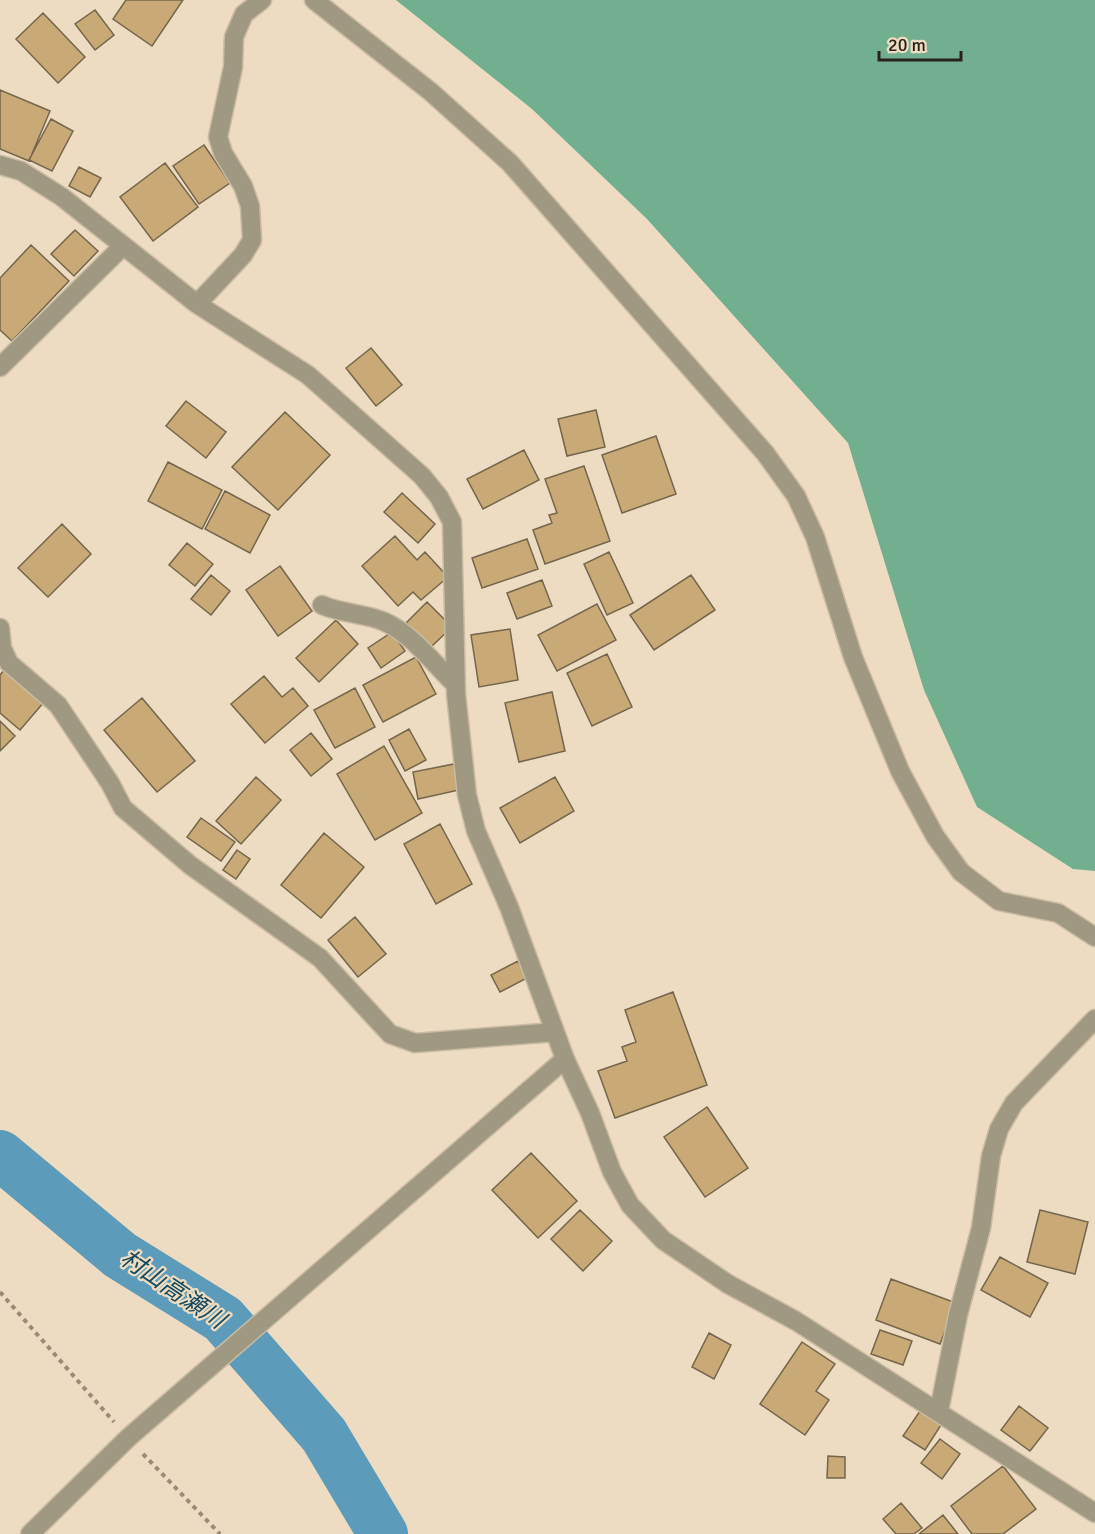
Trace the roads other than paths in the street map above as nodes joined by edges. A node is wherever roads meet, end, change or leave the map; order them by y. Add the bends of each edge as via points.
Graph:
1 (262, 0) edge
2 (314, 0) edge
3 (0, 165) edge
4 (122, 247) junction
5 (197, 304) junction
6 (0, 367) edge
7 (322, 605) dead end
8 (0, 628) edge
9 (456, 685) junction
10 (1095, 937) edge
11 (1095, 1019) edge
12 (555, 1032) junction
13 (565, 1059) junction
14 (939, 1411) junction
15 (1095, 1513) edge
16 (30, 1534) edge

1 - 5 street via 244,14 234,37 233,67 218,137 250,206 252,240
2 - 10 street via 431,92 510,163 765,453 796,496 815,537 853,657 900,771 935,836 961,872 999,901 1058,913
3 - 4 street via 21,171 62,197
4 - 5 street
4 - 6 street
5 - 9 street via 308,375 422,476 439,497 452,522
7 - 9 street via 387,623
8 - 12 street via 2,648 9,663 58,705 123,808 190,865 320,958 390,1034 415,1043
9 - 12 street via 467,795 476,831
11 - 14 street via 1014,1103 999,1129
12 - 13 street
13 - 14 street via 630,1205 663,1239 728,1284 796,1321
13 - 16 street via 128,1438
14 - 15 street

